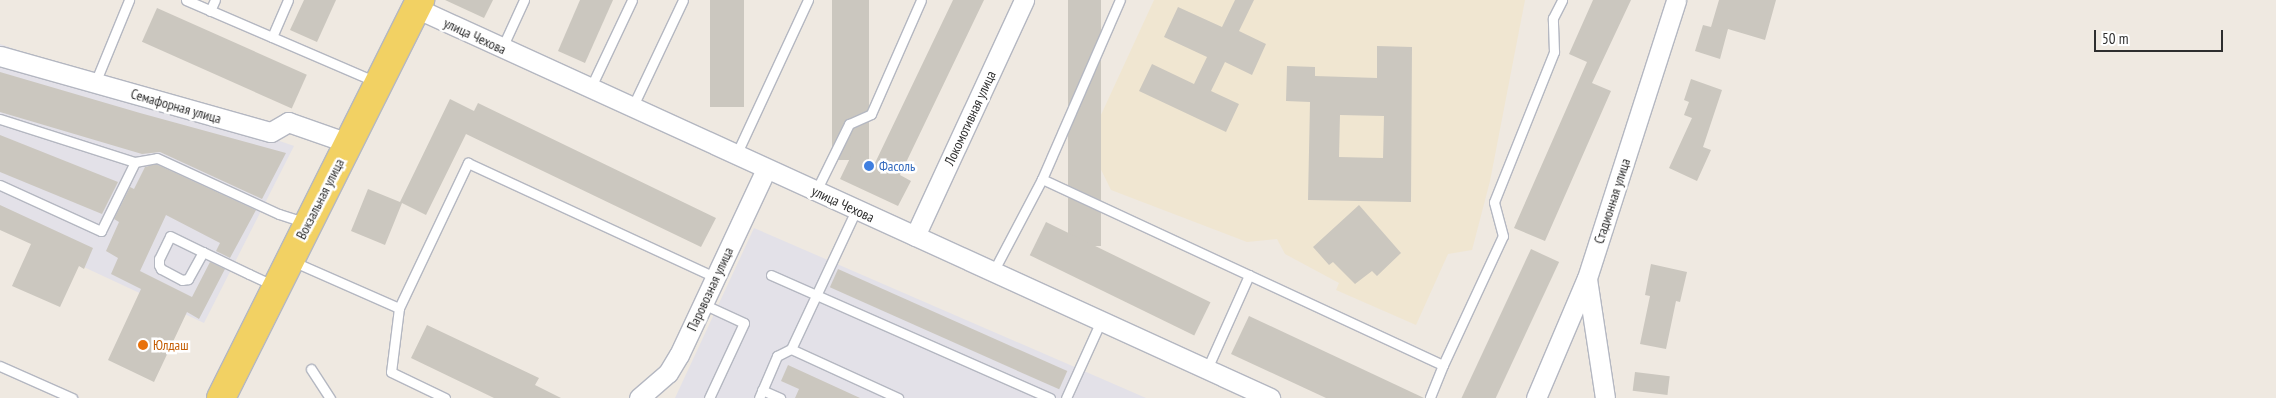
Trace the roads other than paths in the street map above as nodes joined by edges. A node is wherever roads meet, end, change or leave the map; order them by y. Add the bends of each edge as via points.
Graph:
1 (129, 0) edge
2 (186, 0) edge
3 (215, 0) edge
4 (288, 0) edge
5 (524, 0) edge
6 (632, 0) edge
7 (683, 0) edge
8 (808, 0) edge
9 (920, 0) edge
10 (1024, 0) edge
11 (1120, 0) edge
12 (1562, 0) edge
13 (1676, 0) edge
14 (418, 4) edge
15 (210, 10) junction
16 (272, 37) junction
17 (502, 49) junction
18 (0, 56) edge
19 (95, 83) junction
20 (378, 83) junction
21 (590, 89) junction
22 (632, 108) junction
23 (0, 118) edge
24 (348, 143) junction
25 (736, 155) junction
26 (135, 162) junction
27 (766, 168) junction
28 (1042, 179) junction
29 (0, 185) edge
30 (816, 191) junction
31 (856, 210) junction
32 (307, 223) junction
33 (915, 236) junction
34 (203, 252) junction
35 (289, 260) junction
36 (993, 272) junction
37 (771, 275) dead end
38 (1249, 275) junction
39 (716, 277) junction
40 (1587, 278) junction
41 (275, 286) junction
42 (816, 295) junction
43 (703, 304) junction
44 (399, 308) junction
45 (1101, 321) junction
46 (791, 349) junction
47 (1443, 365) junction
48 (0, 366) edge
49 (311, 369) dead end
50 (1207, 369) junction
51 (761, 394) edge
52 (72, 398) edge
53 (221, 398) edge
54 (330, 398) edge
55 (445, 398) edge
56 (639, 398) edge
57 (708, 398) edge
58 (780, 398) edge
59 (898, 398) edge
60 (1050, 398) edge
61 (1066, 398) edge
62 (1270, 398) edge
63 (1430, 398) edge
64 (1536, 398) edge
65 (1605, 398) edge

1 - 19 lane
2 - 15 lane
3 - 15 lane
4 - 16 lane
5 - 17 lane
6 - 21 lane
7 - 22 lane
8 - 25 lane
9 - 30 lane via 871,114 849,124
10 - 33 street, Локомотивная улица
11 - 28 lane
12 - 47 lane via 1553,18 1554,52 1494,202 1503,236
13 - 40 street, Стадионная улица
14 - 17 street, улица Чехова
14 - 20 main road, Вокзальная улица
15 - 16 lane
16 - 20 lane
17 - 21 street, улица Чехова
18 - 19 street, Семафорная улица
19 - 24 street, Семафорная улица via 271,132 288,122
20 - 24 main road, Вокзальная улица
21 - 22 street, улица Чехова
22 - 25 street, улица Чехова
23 - 26 lane
24 - 32 main road, Вокзальная улица
25 - 27 street, улица Чехова
26 - 29 lane via 101,231
26 - 32 lane via 157,158 279,214
27 - 30 street, улица Чехова
27 - 39 street, Паровозная улица
28 - 36 lane
28 - 38 lane
30 - 31 street, улица Чехова
31 - 33 street, улица Чехова
31 - 42 lane
32 - 35 main road, Вокзальная улица
33 - 36 street, улица Чехова
34 - 34 lane via 170,236 160,259 161,270 182,280 188,279
34 - 41 lane
35 - 41 main road, Вокзальная улица
35 - 44 lane
36 - 45 street, улица Чехова
37 - 42 lane
38 - 47 lane
38 - 50 lane
39 - 43 street, Паровозная улица
39 - 44 lane via 468,163
40 - 64 street, Стадионная улица
40 - 65 street
41 - 53 main road, Вокзальная улица
42 - 46 lane
42 - 60 lane
43 - 56 street, Паровозная улица via 668,373
43 - 57 lane via 744,323
44 - 55 lane via 391,372
45 - 50 street, улица Чехова
45 - 61 lane
46 - 51 lane via 777,356
46 - 59 lane
47 - 63 lane
48 - 52 lane
49 - 54 lane
50 - 62 street, улица Чехова
51 - 58 lane

